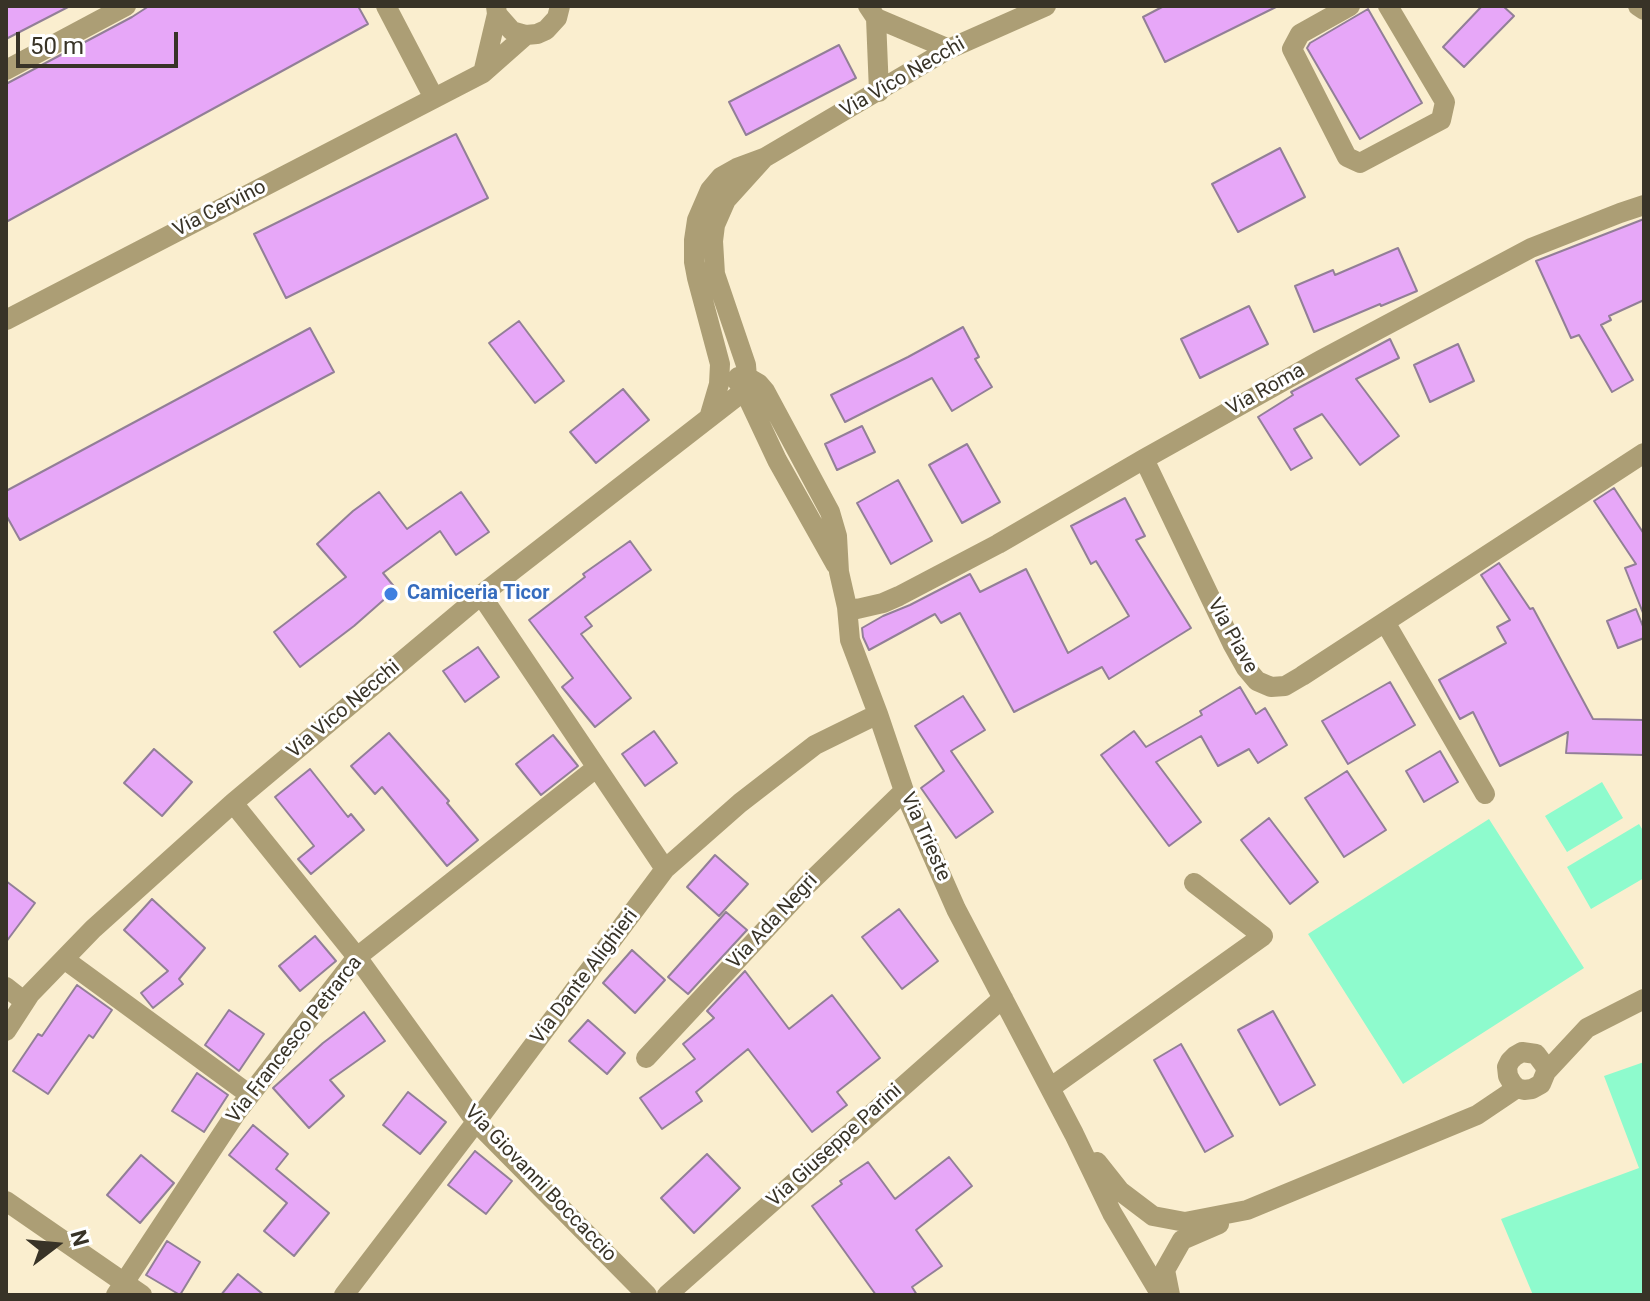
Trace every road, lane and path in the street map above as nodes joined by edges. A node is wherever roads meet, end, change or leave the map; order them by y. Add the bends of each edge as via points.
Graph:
1 (126, 6) edge
2 (386, 6) edge
3 (560, 6) edge
4 (1046, 6) edge
5 (1350, 6) edge
6 (1388, 6) edge
7 (1411, 6) edge
8 (1638, 6) edge
9 (496, 10) edge
10 (1644, 10) edge
11 (872, 12) edge
12 (1400, 25) junction
13 (526, 35) junction
14 (949, 49) junction
15 (6, 70) edge
16 (483, 73) junction
17 (879, 92) junction
18 (434, 98) junction
19 (764, 158) junction
20 (1644, 205) edge
21 (705, 306) junction
22 (6, 320) edge
23 (743, 382) junction
24 (711, 409) junction
25 (1644, 453) edge
26 (1144, 459) junction
27 (843, 589) junction
28 (481, 595) junction
29 (1385, 622) junction
30 (878, 714) junction
31 (596, 768) junction
32 (904, 791) junction
33 (1485, 794) dead end
34 (233, 803) junction
35 (665, 869) junction
36 (1194, 883) dead end
37 (357, 957) junction
38 (64, 959) junction
39 (6, 987) edge
40 (1003, 998) junction
41 (1644, 999) edge
42 (25, 1002) junction
43 (6, 1031) edge
44 (646, 1058) dead end
45 (1541, 1063) junction
46 (1512, 1081) junction
47 (1050, 1088) junction
48 (250, 1095) junction
49 (476, 1122) junction
50 (1074, 1134) junction
51 (6, 1201) edge
52 (1247, 1210) junction
53 (120, 1289) edge
54 (142, 1295) edge
55 (344, 1295) edge
56 (647, 1295) edge
57 (667, 1295) edge
58 (1161, 1295) edge
59 (1170, 1295) edge

1 - 15 street
2 - 18 street
3 - 13 street, Via Cervino via 546,30
4 - 14 street, Via Vico Necchi
5 - 12 street via 1300,34 1292,49 1347,157 1360,163 1441,120 1445,102
6 - 12 street
7 - 12 street
8 - 10 street
9 - 13 street via 512,31
9 - 16 street
11 - 14 street
11 - 17 street
13 - 16 street, Via Cervino
14 - 17 street, Via Vico Necchi
16 - 18 street, Via Cervino
17 - 19 street, Via Vico Necchi
18 - 22 street, Via Cervino
19 - 21 street, Via Vico Necchi via 721,177 702,205 694,262
19 - 23 street, Via Vico Necchi via 726,200 713,241 715,274 746,365
20 - 26 street, Via Roma via 1531,248
21 - 23 street, Via Vico Necchi via 721,328
21 - 24 street, Via Vico Necchi via 720,364
23 - 24 street, Via Vico Necchi via 736,397
23 - 27 street, Via Trieste via 759,384 765,391 830,512
24 - 28 street, Via Vico Necchi
25 - 29 street
26 - 27 street, Via Roma via 883,603 857,609
26 - 29 street, Via Piave via 1232,643 1257,681 1285,686
27 - 30 street, Via Trieste via 850,640
28 - 31 street
28 - 34 street, Via Vico Necchi
29 - 33 street
30 - 32 street, Via Trieste
30 - 35 street, Via Dante Alighieri via 815,745
31 - 35 street
31 - 37 street, Via Francesco Petrarca
32 - 40 street, Via Trieste via 956,909
32 - 44 street, Via Ada Negri via 807,885
34 - 37 street, Via Giovanni Boccaccio
34 - 38 street, Via Vico Necchi
35 - 49 street, Via Dante Alighieri
36 - 47 street via 1263,936
37 - 48 street, Via Francesco Petrarca
37 - 49 street, Via Giovanni Boccaccio
38 - 42 street, Via Vico Necchi
38 - 48 street
39 - 42 street
40 - 47 street, Via Trieste
40 - 57 street, Via Giuseppe Parini
41 - 45 street via 1587,1028
42 - 43 street, Via Vico Necchi
45 - 46 street via 1541,1084 1524,1090
45 - 46 street via 1529,1052 1515,1056 1507,1067
46 - 52 street via 1477,1115
47 - 50 street, Via Trieste
48 - 53 street, Via Francesco Petrarca
49 - 55 street, Via Dante Alighieri
49 - 56 street, Via Giovanni Boccaccio
50 - 52 street via 1120,1191 1153,1216 1185,1222
50 - 58 street via 1112,1213
51 - 53 street
52 - 59 street via 1182,1240 1165,1270
53 - 54 street

